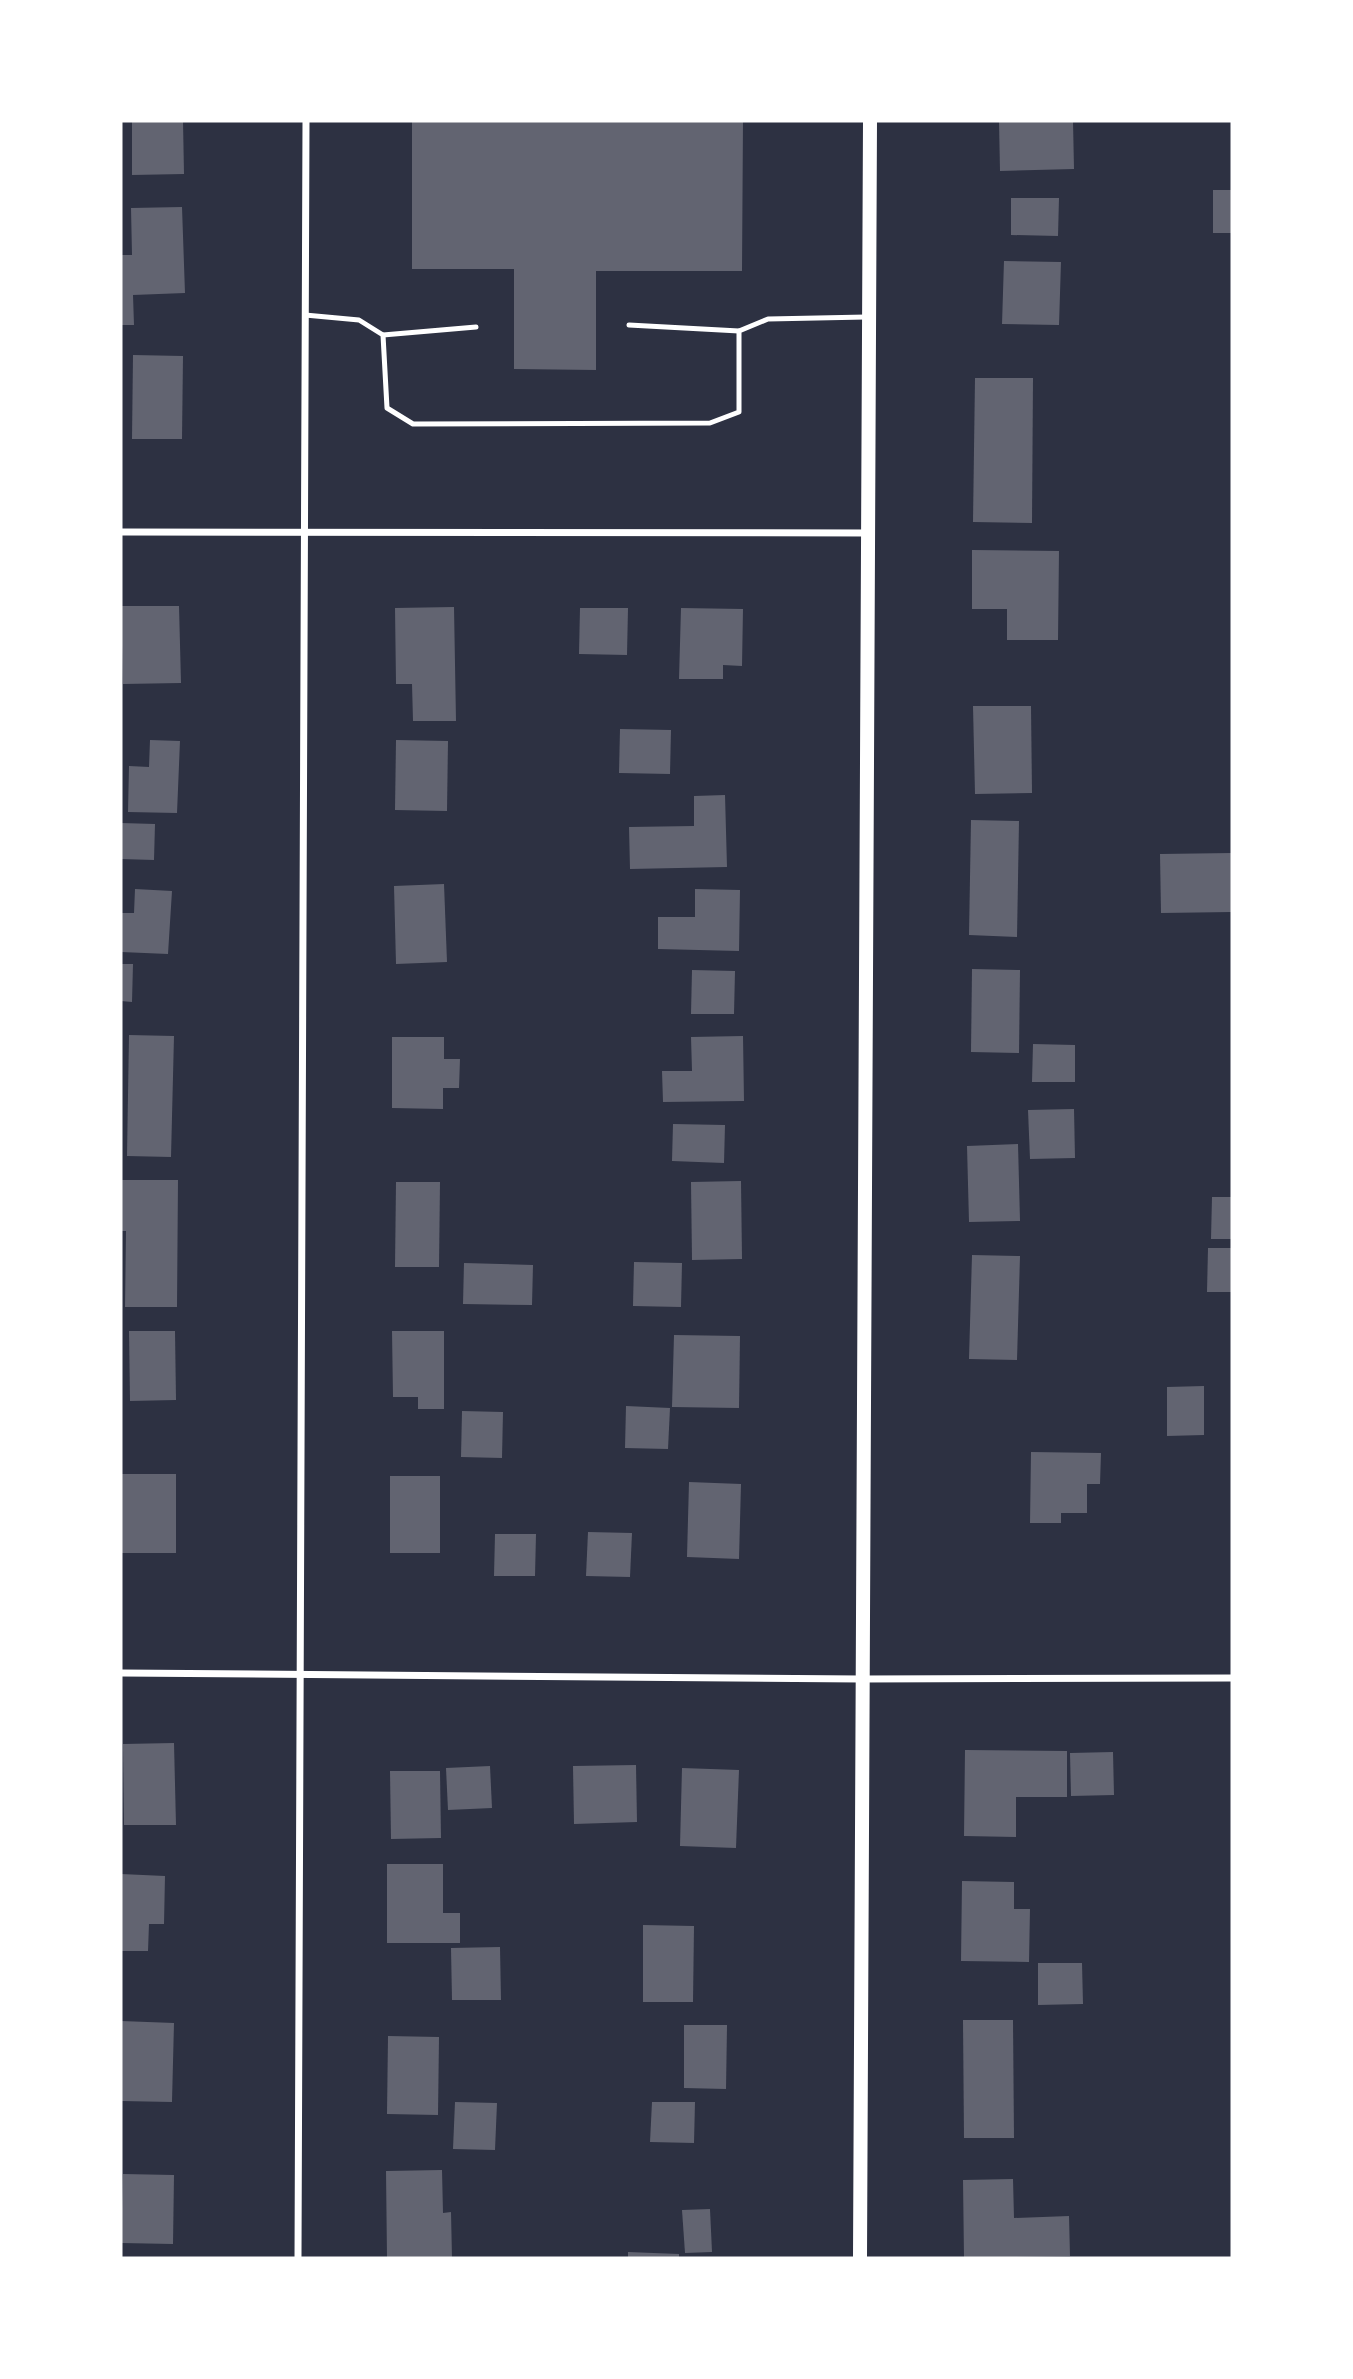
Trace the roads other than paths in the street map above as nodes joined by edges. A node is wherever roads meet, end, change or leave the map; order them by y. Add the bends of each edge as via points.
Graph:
1 (306, 121) edge
2 (870, 121) edge
3 (305, 316) junction
4 (869, 317) junction
5 (629, 325) dead end
6 (476, 327) dead end
7 (739, 331) junction
8 (383, 335) junction
9 (121, 532) edge
10 (305, 533) junction
11 (869, 533) junction
12 (121, 1673) edge
13 (301, 1674) junction
14 (1232, 1678) edge
15 (861, 1679) junction
16 (298, 2258) edge
17 (860, 2258) edge

1 - 3 street
2 - 4 main road
3 - 8 lane via 359,320
3 - 10 street
4 - 7 lane via 768,319
4 - 11 main road
5 - 7 lane
6 - 8 lane
7 - 8 lane via 739,412 710,423 413,424 387,408
9 - 10 street
10 - 11 street
10 - 13 street
11 - 15 main road
12 - 13 street
13 - 15 street
13 - 16 street
14 - 15 street
15 - 17 main road

